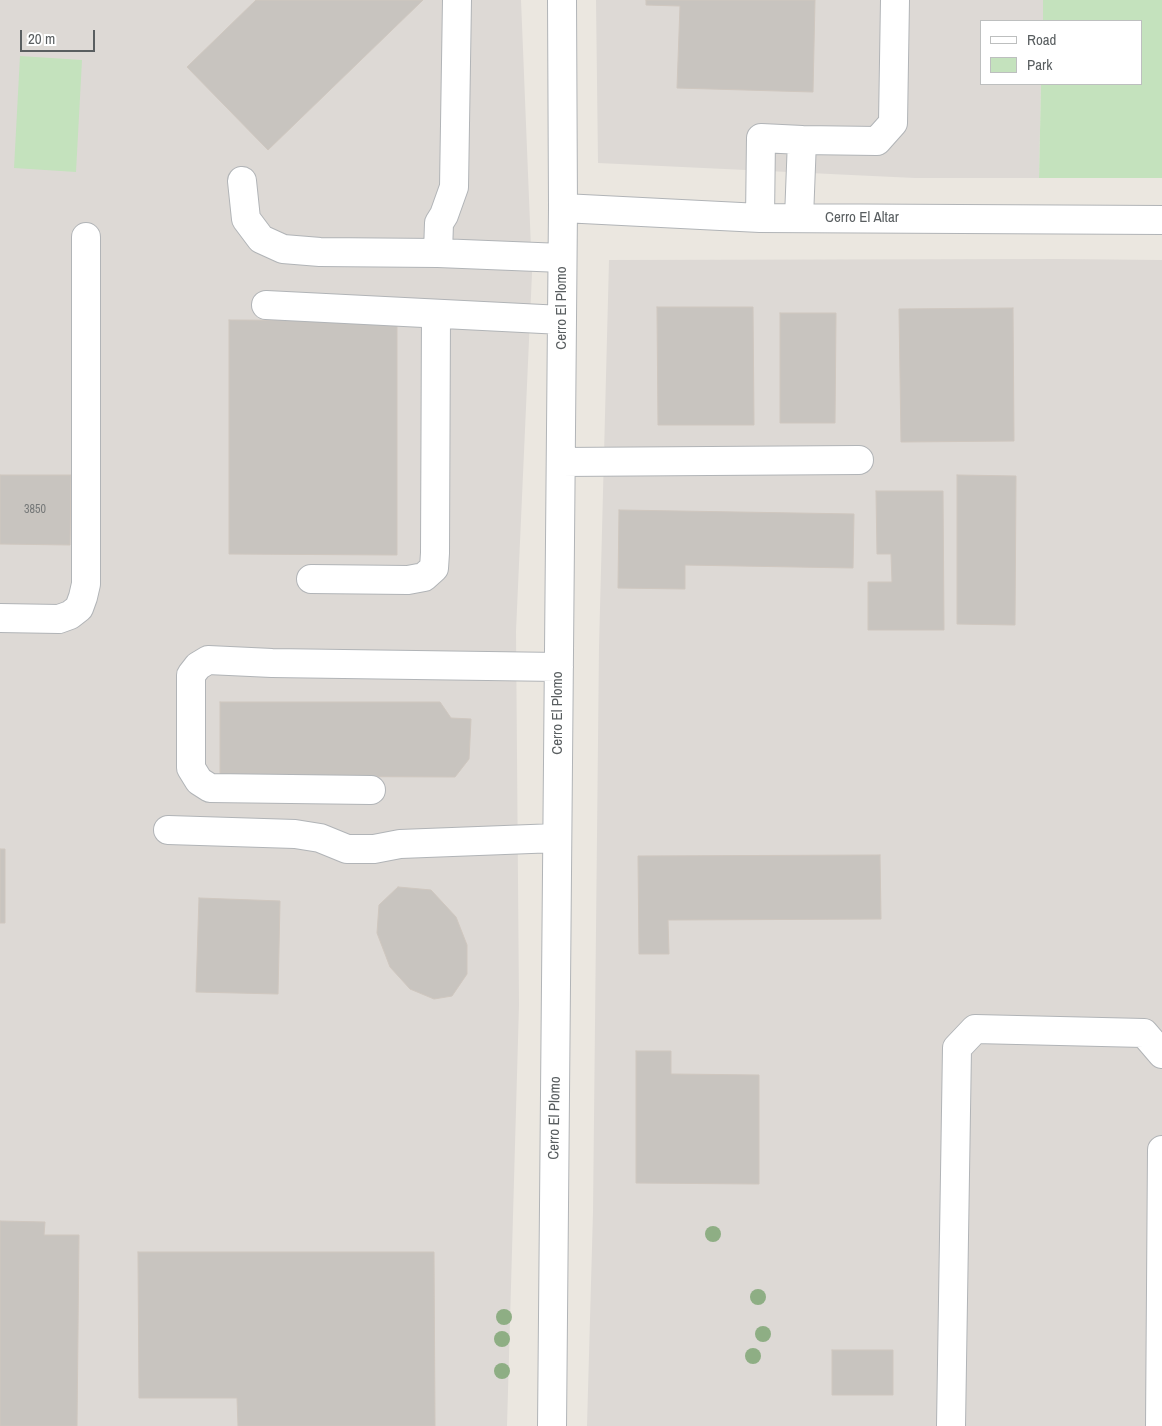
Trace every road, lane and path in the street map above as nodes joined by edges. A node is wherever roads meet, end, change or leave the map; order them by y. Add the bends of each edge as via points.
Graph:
1 (457, 0) edge
2 (562, 0) edge
3 (895, 0) edge
4 (802, 140) junction
5 (242, 181) dead end
6 (563, 208) junction
7 (760, 218) junction
8 (799, 218) junction
9 (1162, 220) edge
10 (86, 237) dead end
11 (438, 253) junction
12 (562, 258) junction
13 (266, 305) dead end
14 (436, 314) junction
15 (562, 320) junction
16 (859, 460) dead end
17 (561, 462) junction
18 (312, 579) dead end
19 (0, 618) edge
20 (559, 667) junction
21 (371, 790) dead end
22 (168, 830) dead end
23 (557, 838) junction
24 (1162, 1054) edge
25 (1162, 1150) edge
26 (552, 1426) edge
27 (951, 1426) edge
28 (1160, 1426) edge

1 - 11 street via 454,187 440,223
2 - 6 street, Cerro El Plomo
3 - 4 street via 893,123 877,142
4 - 7 street via 761,138
4 - 8 street
5 - 11 street via 246,219 262,239 283,249
6 - 7 street, Cerro El Altar
6 - 12 street, Cerro El Plomo
7 - 8 street, Cerro El Altar
8 - 9 street, Cerro El Altar
10 - 19 street via 86,584 79,608 70,615 59,619
11 - 12 street
12 - 15 street, Cerro El Plomo
13 - 14 street
14 - 15 street
14 - 18 street via 434,568 424,577 408,580
15 - 17 street, Cerro El Plomo
16 - 17 street
17 - 20 street, Cerro El Plomo
20 - 21 street via 208,660 191,675 191,768 199,781 210,788
20 - 23 street, Cerro El Plomo
22 - 23 street via 295,834 320,838 347,849
23 - 26 street, Cerro El Plomo
24 - 27 street via 1144,1033 975,1029 957,1048
25 - 28 street

